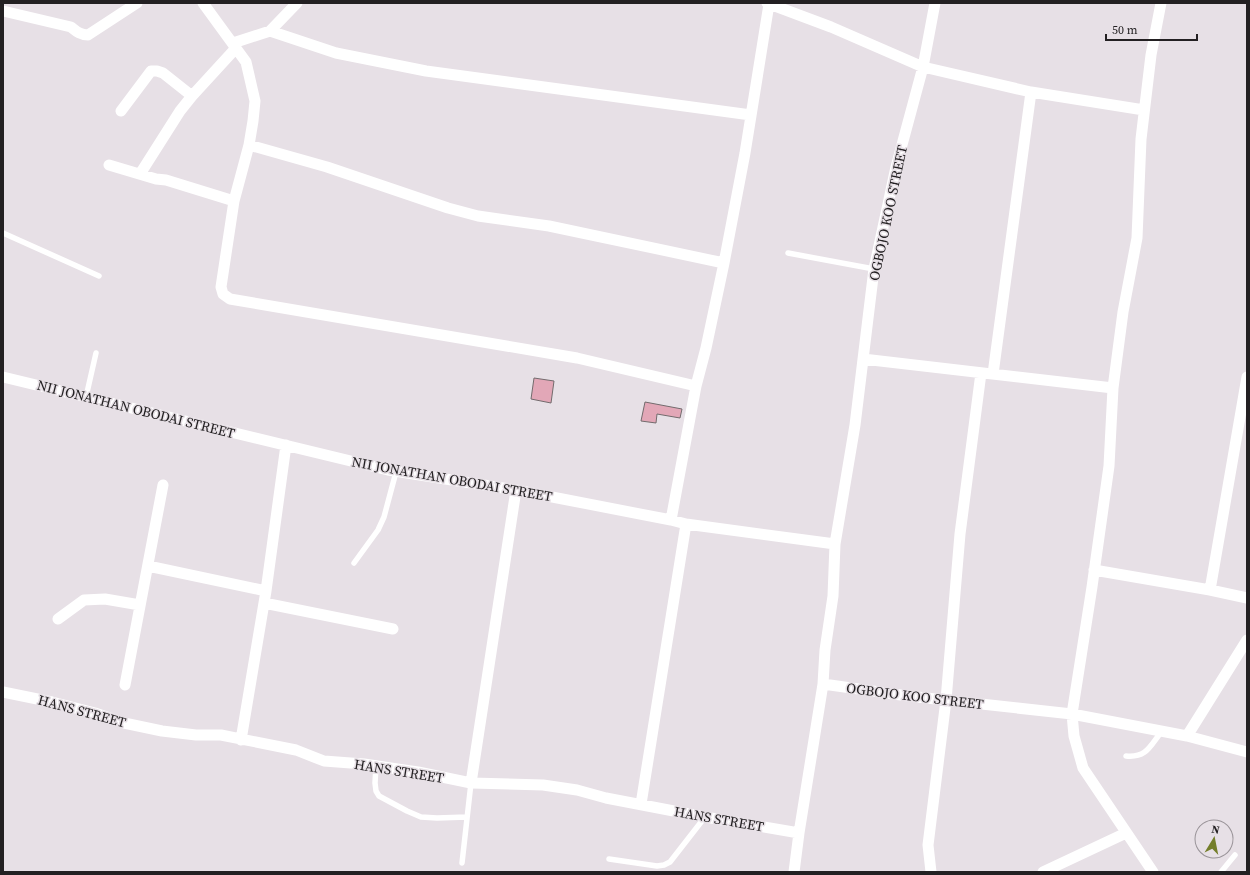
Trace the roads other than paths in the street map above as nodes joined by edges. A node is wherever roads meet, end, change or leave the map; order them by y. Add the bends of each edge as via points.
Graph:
1 (137, 3) edge
2 (203, 3) edge
3 (297, 3) edge
4 (768, 3) edge
5 (935, 3) edge
6 (1161, 3) edge
7 (3, 11) edge
8 (270, 31) junction
9 (235, 46) junction
10 (923, 67) junction
11 (1031, 92) junction
12 (192, 96) junction
13 (1144, 110) junction
14 (121, 111) dead end
15 (751, 115) junction
16 (249, 145) junction
17 (109, 165) dead end
18 (140, 174) junction
19 (234, 201) junction
20 (3, 233) edge
21 (788, 253) dead end
22 (724, 264) junction
23 (874, 269) junction
24 (100, 276) dead end
25 (96, 353) dead end
26 (863, 359) junction
27 (981, 373) junction
28 (993, 374) junction
29 (3, 377) edge
30 (1247, 377) edge
31 (696, 386) junction
32 (1113, 388) junction
33 (86, 397) junction
34 (286, 445) junction
35 (396, 472) junction
36 (163, 485) dead end
37 (516, 490) junction
38 (671, 520) junction
39 (686, 524) junction
40 (835, 544) junction
41 (354, 563) dead end
42 (148, 566) junction
43 (1094, 570) junction
44 (1210, 590) junction
45 (266, 591) junction
46 (1247, 598) edge
47 (264, 603) junction
48 (140, 605) junction
49 (58, 619) dead end
50 (392, 629) dead end
51 (1247, 640) edge
52 (823, 684) junction
53 (125, 685) dead end
54 (3, 692) edge
55 (946, 700) junction
56 (1072, 714) junction
57 (1162, 731) junction
58 (1187, 736) junction
59 (241, 740) junction
60 (1247, 752) edge
61 (1126, 756) dead end
62 (376, 766) junction
63 (471, 783) junction
64 (641, 804) junction
65 (467, 817) junction
66 (705, 817) junction
67 (799, 832) junction
68 (1126, 833) junction
69 (1235, 855) dead end
70 (610, 859) dead end
71 (462, 864) dead end
72 (794, 872) edge
73 (931, 872) edge
74 (1043, 872) edge
75 (1152, 872) edge
76 (1221, 872) edge

1 - 7 street via 88,35 78,33 71,27
2 - 9 street
3 - 8 street
4 - 10 street
4 - 15 street
5 - 10 street, OGBOJO KOO STREET
6 - 13 street
8 - 9 street
8 - 15 street via 336,53 426,71
9 - 12 street
9 - 16 street via 246,62 254,101 254,120
10 - 11 street
10 - 23 street, OGBOJO KOO STREET via 896,167
11 - 13 street
11 - 28 street
12 - 14 street via 163,73 151,70
12 - 18 street
13 - 32 street via 1136,238
15 - 22 street
16 - 19 street
16 - 22 street via 478,216 549,226
17 - 18 street
18 - 19 street
19 - 31 street via 221,287 223,294 230,299 577,358
20 - 24 lane
21 - 23 lane
22 - 31 street
23 - 26 street, OGBOJO KOO STREET
25 - 33 lane
26 - 27 street
26 - 40 street, OGBOJO KOO STREET via 856,425
27 - 28 street
27 - 55 street via 960,534
28 - 32 street
29 - 33 street, NII JONATHAN OBODAI STREET
30 - 44 street
31 - 38 street
32 - 43 street via 1109,466
33 - 34 street, NII JONATHAN OBODAI STREET
34 - 35 street, NII JONATHAN OBODAI STREET
34 - 45 street
35 - 37 street, NII JONATHAN OBODAI STREET
35 - 41 lane via 384,517 378,530
36 - 42 street
37 - 38 street, NII JONATHAN OBODAI STREET
37 - 63 street
38 - 39 street, NII JONATHAN OBODAI STREET
39 - 40 street, NII JONATHAN OBODAI STREET
39 - 64 street
40 - 52 street via 833,596
42 - 45 street
42 - 48 street
43 - 44 street
43 - 56 street
44 - 46 street
45 - 47 street
47 - 50 street
47 - 59 street
48 - 49 street via 105,599 84,600
48 - 53 street
51 - 58 street
52 - 55 street, OGBOJO KOO STREET
52 - 67 street
54 - 59 street, HANS STREET via 162,731 221,735
55 - 56 street, OGBOJO KOO STREET
55 - 73 street via 928,845
56 - 57 street, OGBOJO KOO STREET
56 - 68 street via 1074,736 1083,768
57 - 58 street, OGBOJO KOO STREET
57 - 61 lane via 1144,754 1136,757
58 - 60 street, OGBOJO KOO STREET
59 - 62 street, HANS STREET via 296,750 324,761
62 - 63 street, HANS STREET
62 - 65 lane via 375,783 379,796 407,812 421,817
63 - 64 street, HANS STREET via 543,785
63 - 65 lane
64 - 66 street, HANS STREET
65 - 71 lane
66 - 67 street, HANS STREET
66 - 70 lane via 670,862 664,865
67 - 72 street
68 - 74 street
68 - 75 street
69 - 76 lane

